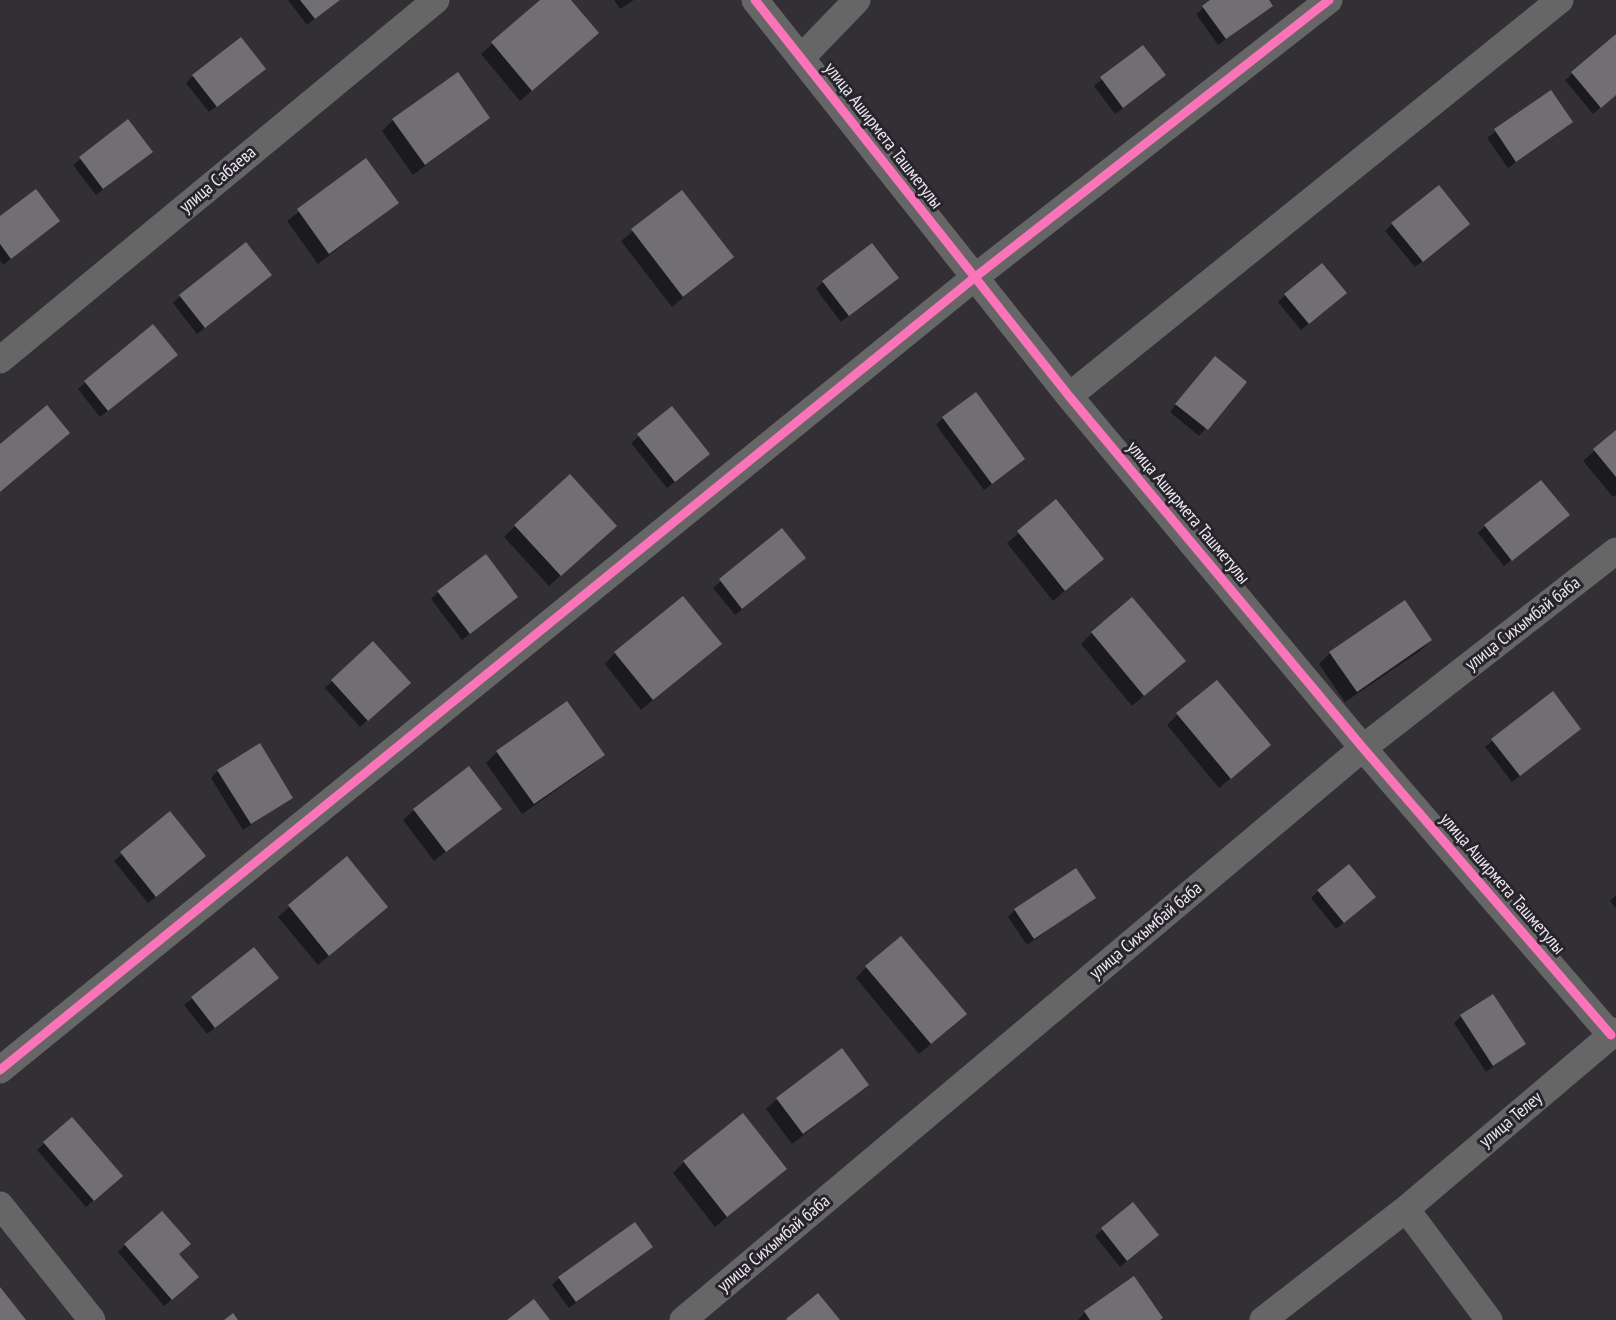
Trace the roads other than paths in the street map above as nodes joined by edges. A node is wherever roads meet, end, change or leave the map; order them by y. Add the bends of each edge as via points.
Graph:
1 (436, 0) edge
2 (755, 0) edge
3 (857, 0) edge
4 (1329, 0) edge
5 (1560, 0) edge
6 (801, 58) junction
7 (974, 278) junction
8 (0, 360) edge
9 (1070, 396) junction
10 (1616, 551) edge
11 (1363, 748) junction
12 (1614, 1033) edge
13 (0, 1070) edge
14 (0, 1205) edge
15 (1406, 1209) junction
16 (92, 1320) edge
17 (683, 1320) edge
18 (1263, 1320) edge
19 (1489, 1320) edge

1 - 8 street, улица Сабаева
2 - 6 street, улица Аширмета Ташметулы
3 - 6 street
4 - 7 street
5 - 9 street
6 - 7 street, улица Аширмета Ташметулы
7 - 9 street, улица Аширмета Ташметулы
7 - 13 street
9 - 11 street, улица Аширмета Ташметулы
10 - 11 street, улица Сихымбай баба
11 - 12 street, улица Аширмета Ташметулы
11 - 17 street, улица Сихымбай баба
12 - 15 street, улица Телеу
14 - 16 street
15 - 18 street, улица Телеу
15 - 19 street

